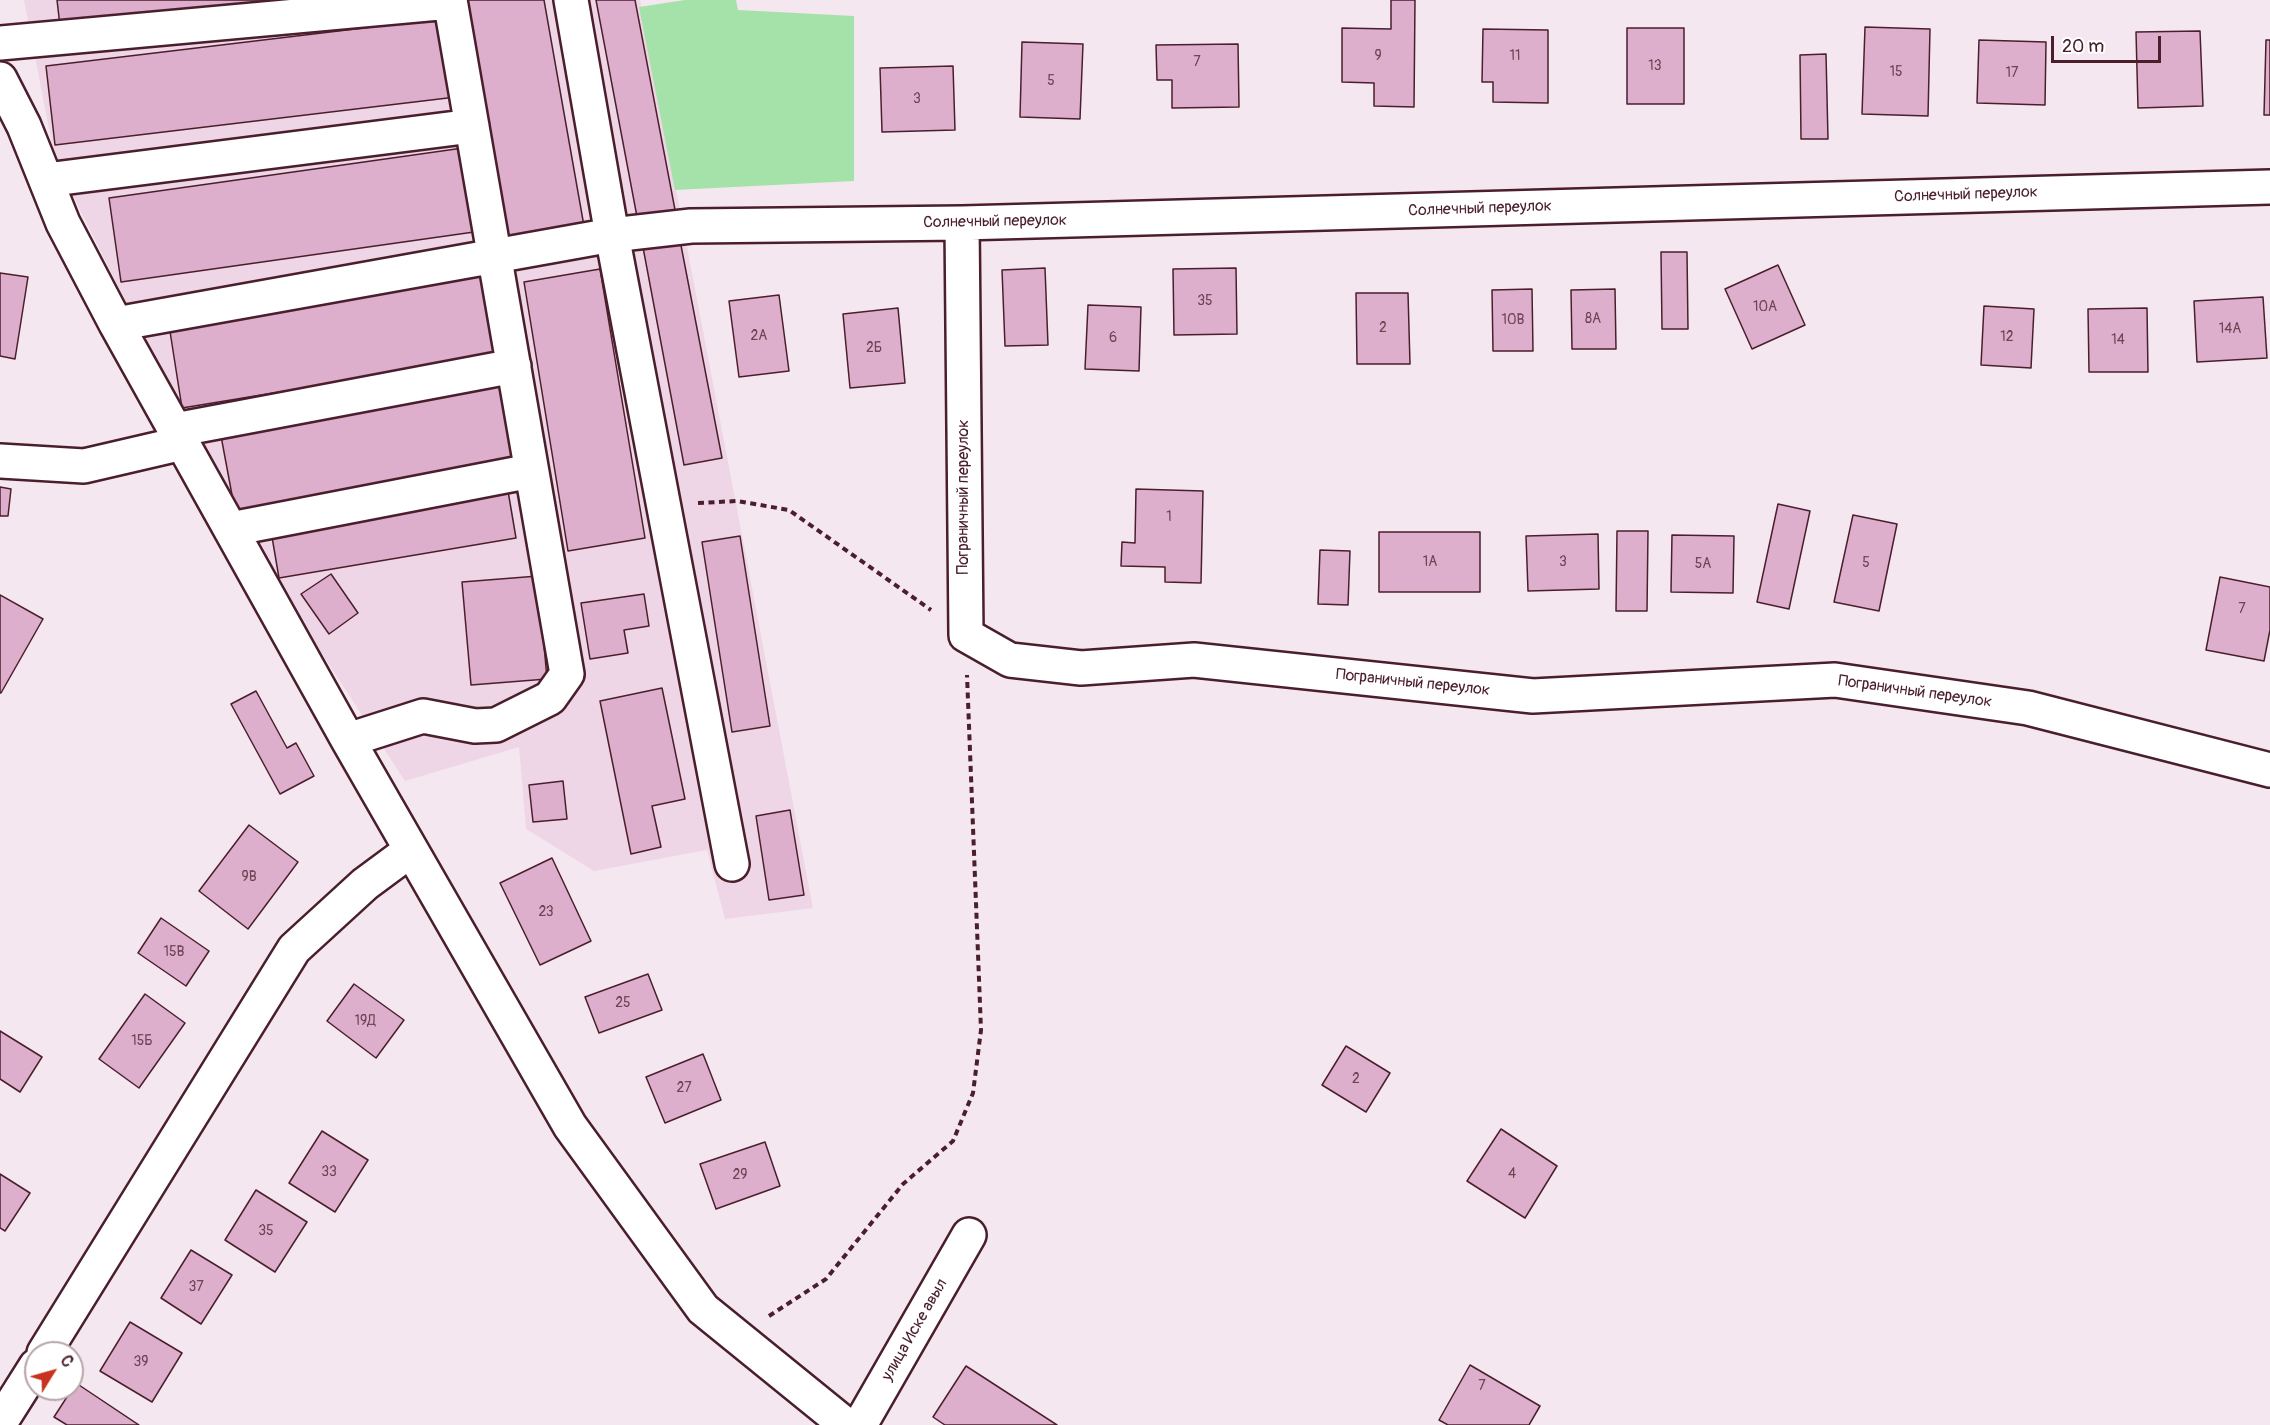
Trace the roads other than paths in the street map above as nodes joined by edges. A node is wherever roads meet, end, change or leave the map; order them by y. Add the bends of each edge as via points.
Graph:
1 (571, 0) edge
2 (450, 1) edge
3 (0, 43) edge
4 (0, 79) edge
5 (472, 126) junction
6 (46, 180) junction
7 (2270, 187) edge
8 (962, 224) junction
9 (612, 235) junction
10 (495, 256) junction
11 (116, 324) junction
12 (514, 366) junction
13 (179, 436) junction
14 (0, 461) edge
15 (531, 471) junction
16 (231, 529) junction
17 (348, 740) junction
18 (2270, 770) edge
19 (411, 850) junction
20 (732, 864) dead end
21 (969, 1236) dead end
22 (51, 1341) edge
23 (24, 1385) edge
24 (0, 1423) edge
25 (846, 1425) edge
26 (860, 1425) edge

1 - 9 street
2 - 3 street
2 - 5 street
4 - 6 street
5 - 6 street
5 - 10 street
6 - 11 street via 63,223
7 - 8 street, Солнечный переулок
8 - 9 street, Солнечный переулок via 691,226
8 - 18 street, Пограничный переулок via 966,635 1010,660 1081,668 1194,660 1533,696 1835,680 2028,708
9 - 10 street, Солнечный переулок
9 - 20 street
10 - 11 street, Солнечный переулок
10 - 12 street
11 - 13 street
12 - 13 street
12 - 15 street
13 - 14 street via 84,466
13 - 16 street
15 - 16 street
15 - 17 street via 567,674 550,698 496,725 474,726 423,716
16 - 17 street
17 - 19 street
19 - 22 street via 365,884 294,949
19 - 25 street via 570,1126 703,1309
21 - 26 street, улица Иске авыл
23 - 24 street

